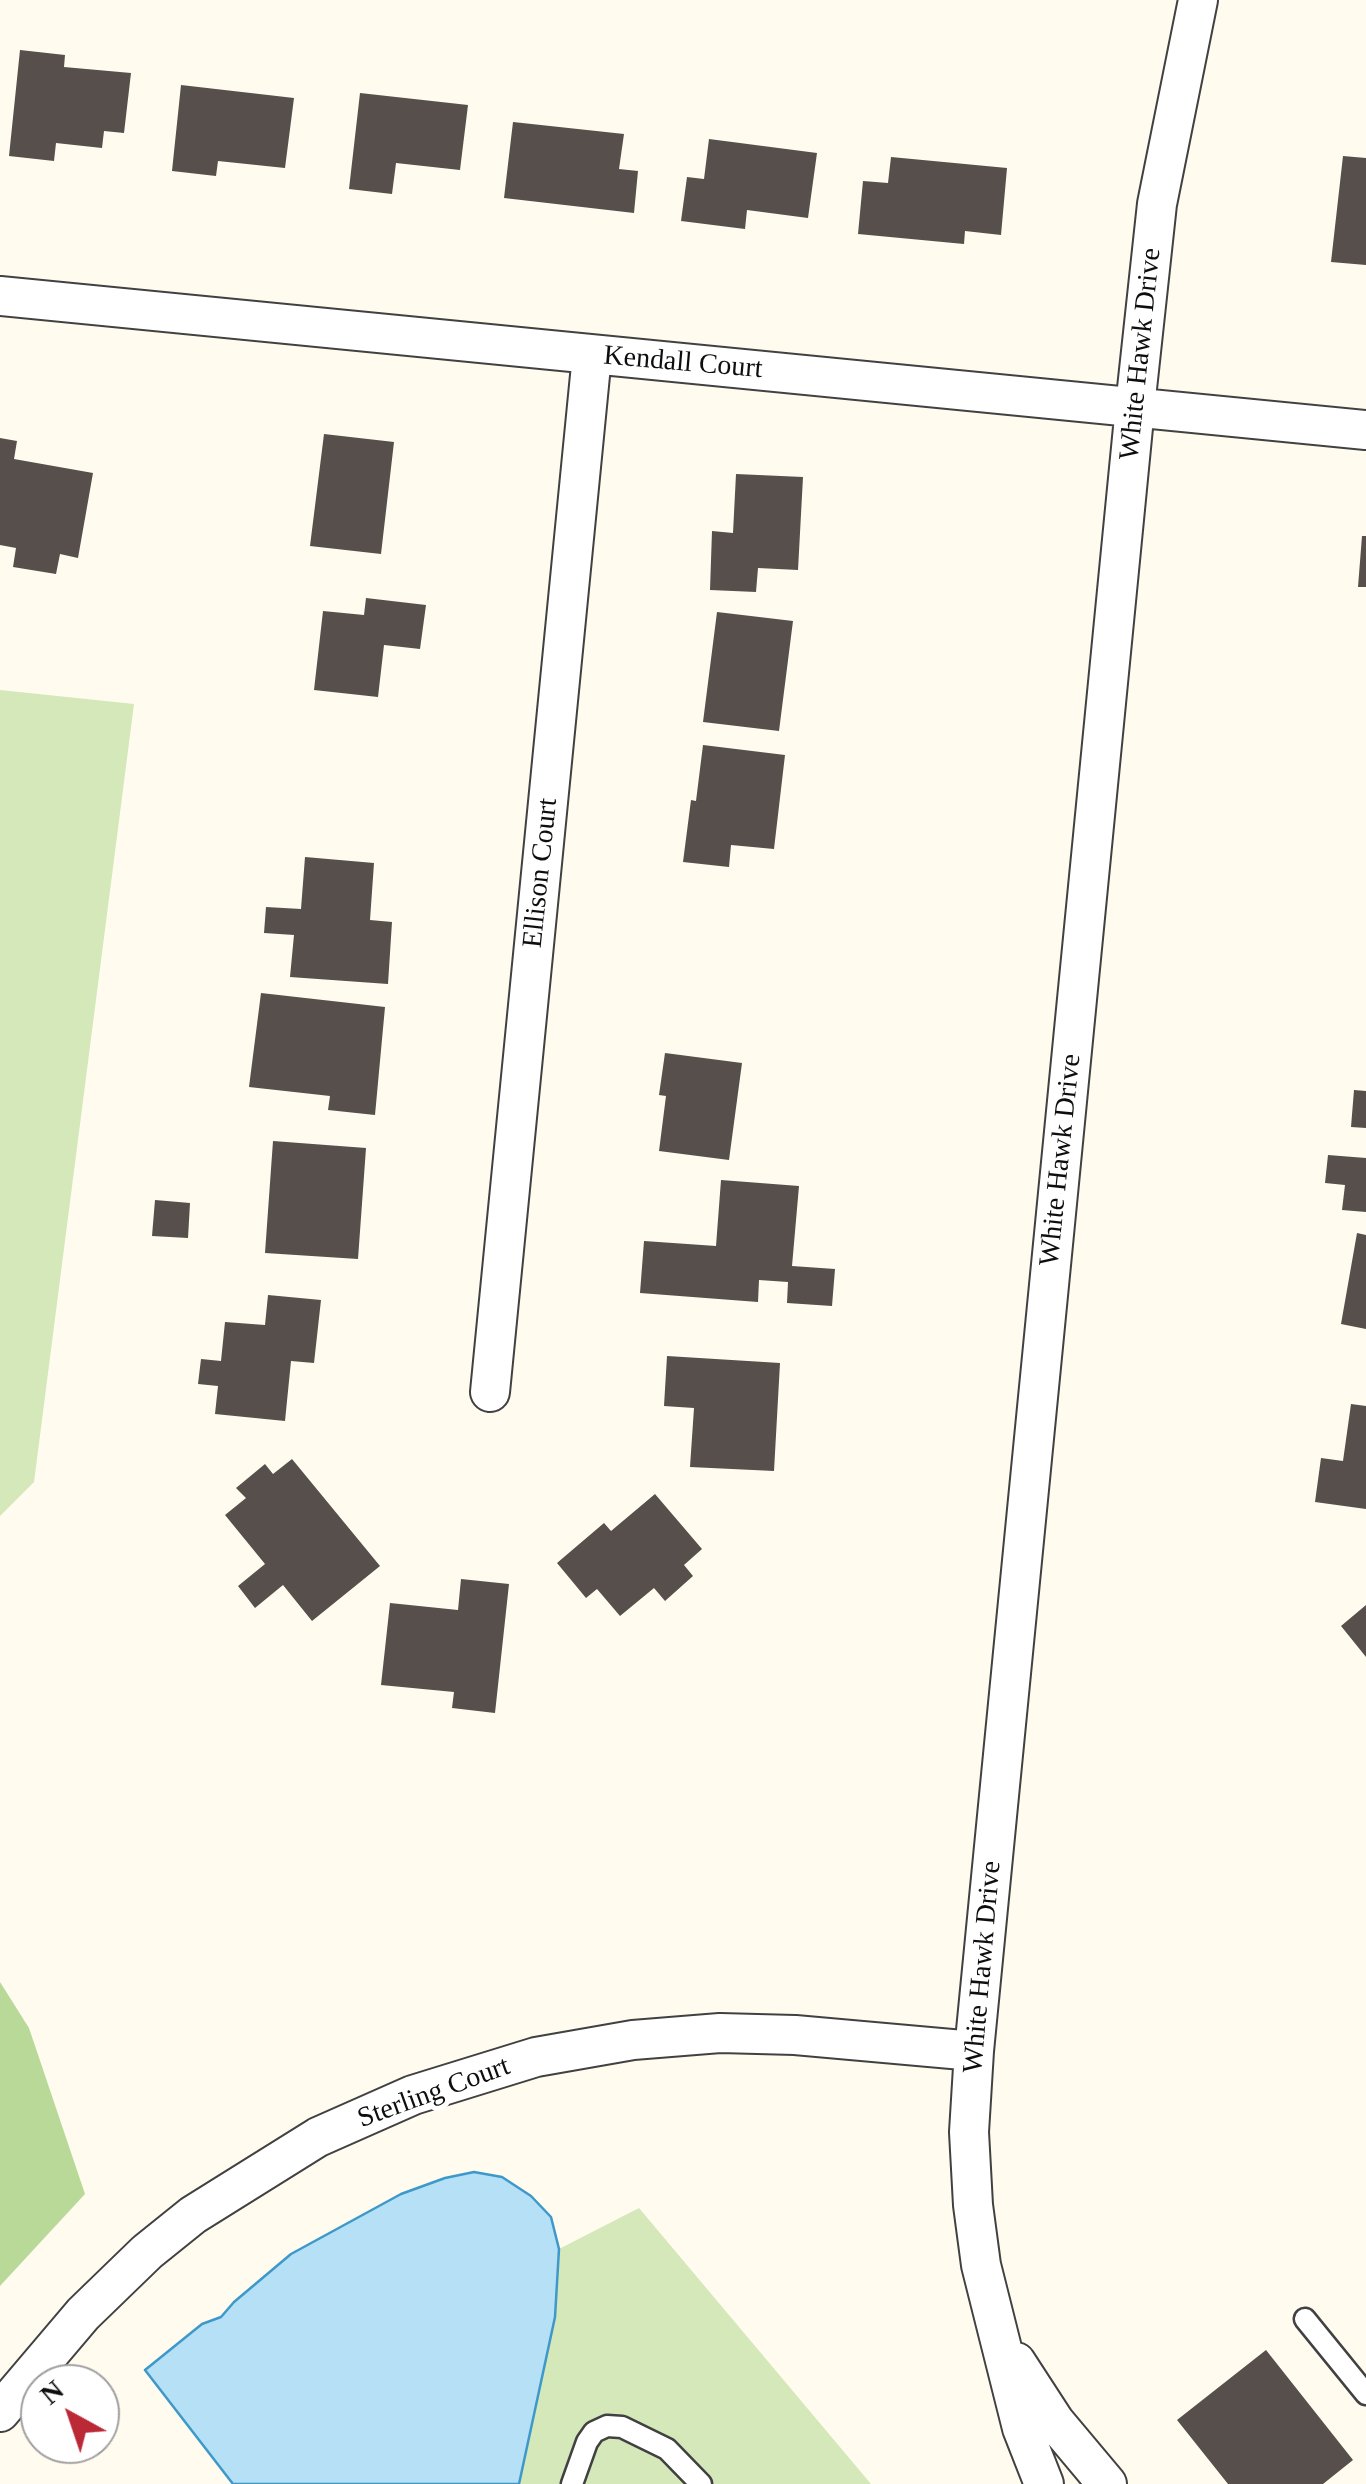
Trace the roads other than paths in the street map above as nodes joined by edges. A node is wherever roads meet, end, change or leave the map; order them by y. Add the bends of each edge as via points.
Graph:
1 (1198, 0) edge
2 (0, 296) edge
3 (592, 355) junction
4 (1135, 407) junction
5 (1366, 430) edge
6 (490, 1392) dead end
7 (974, 2050) junction
8 (1305, 2319) dead end
9 (996, 2323) junction
10 (1366, 2394) edge
11 (0, 2412) edge
12 (572, 2484) edge
13 (702, 2484) edge
14 (1044, 2484) edge
15 (1107, 2484) edge

1 - 4 street, White Hawk Drive via 1157,204
2 - 3 street, Kendall Court
3 - 4 street, Kendall Court
3 - 6 street, Ellison Court
4 - 5 street, Kendall Court
4 - 7 street, White Hawk Drive
7 - 9 street, White Hawk Drive via 972,2205
7 - 11 street, Sterling Court via 720,2033 536,2057 414,2095 318,2138 193,2215 83,2314
8 - 10 lane
9 - 14 street, White Hawk Drive via 1022,2428
9 - 15 street, White Hawk Drive via 1023,2376
12 - 13 lane via 586,2442 606,2426 667,2449

